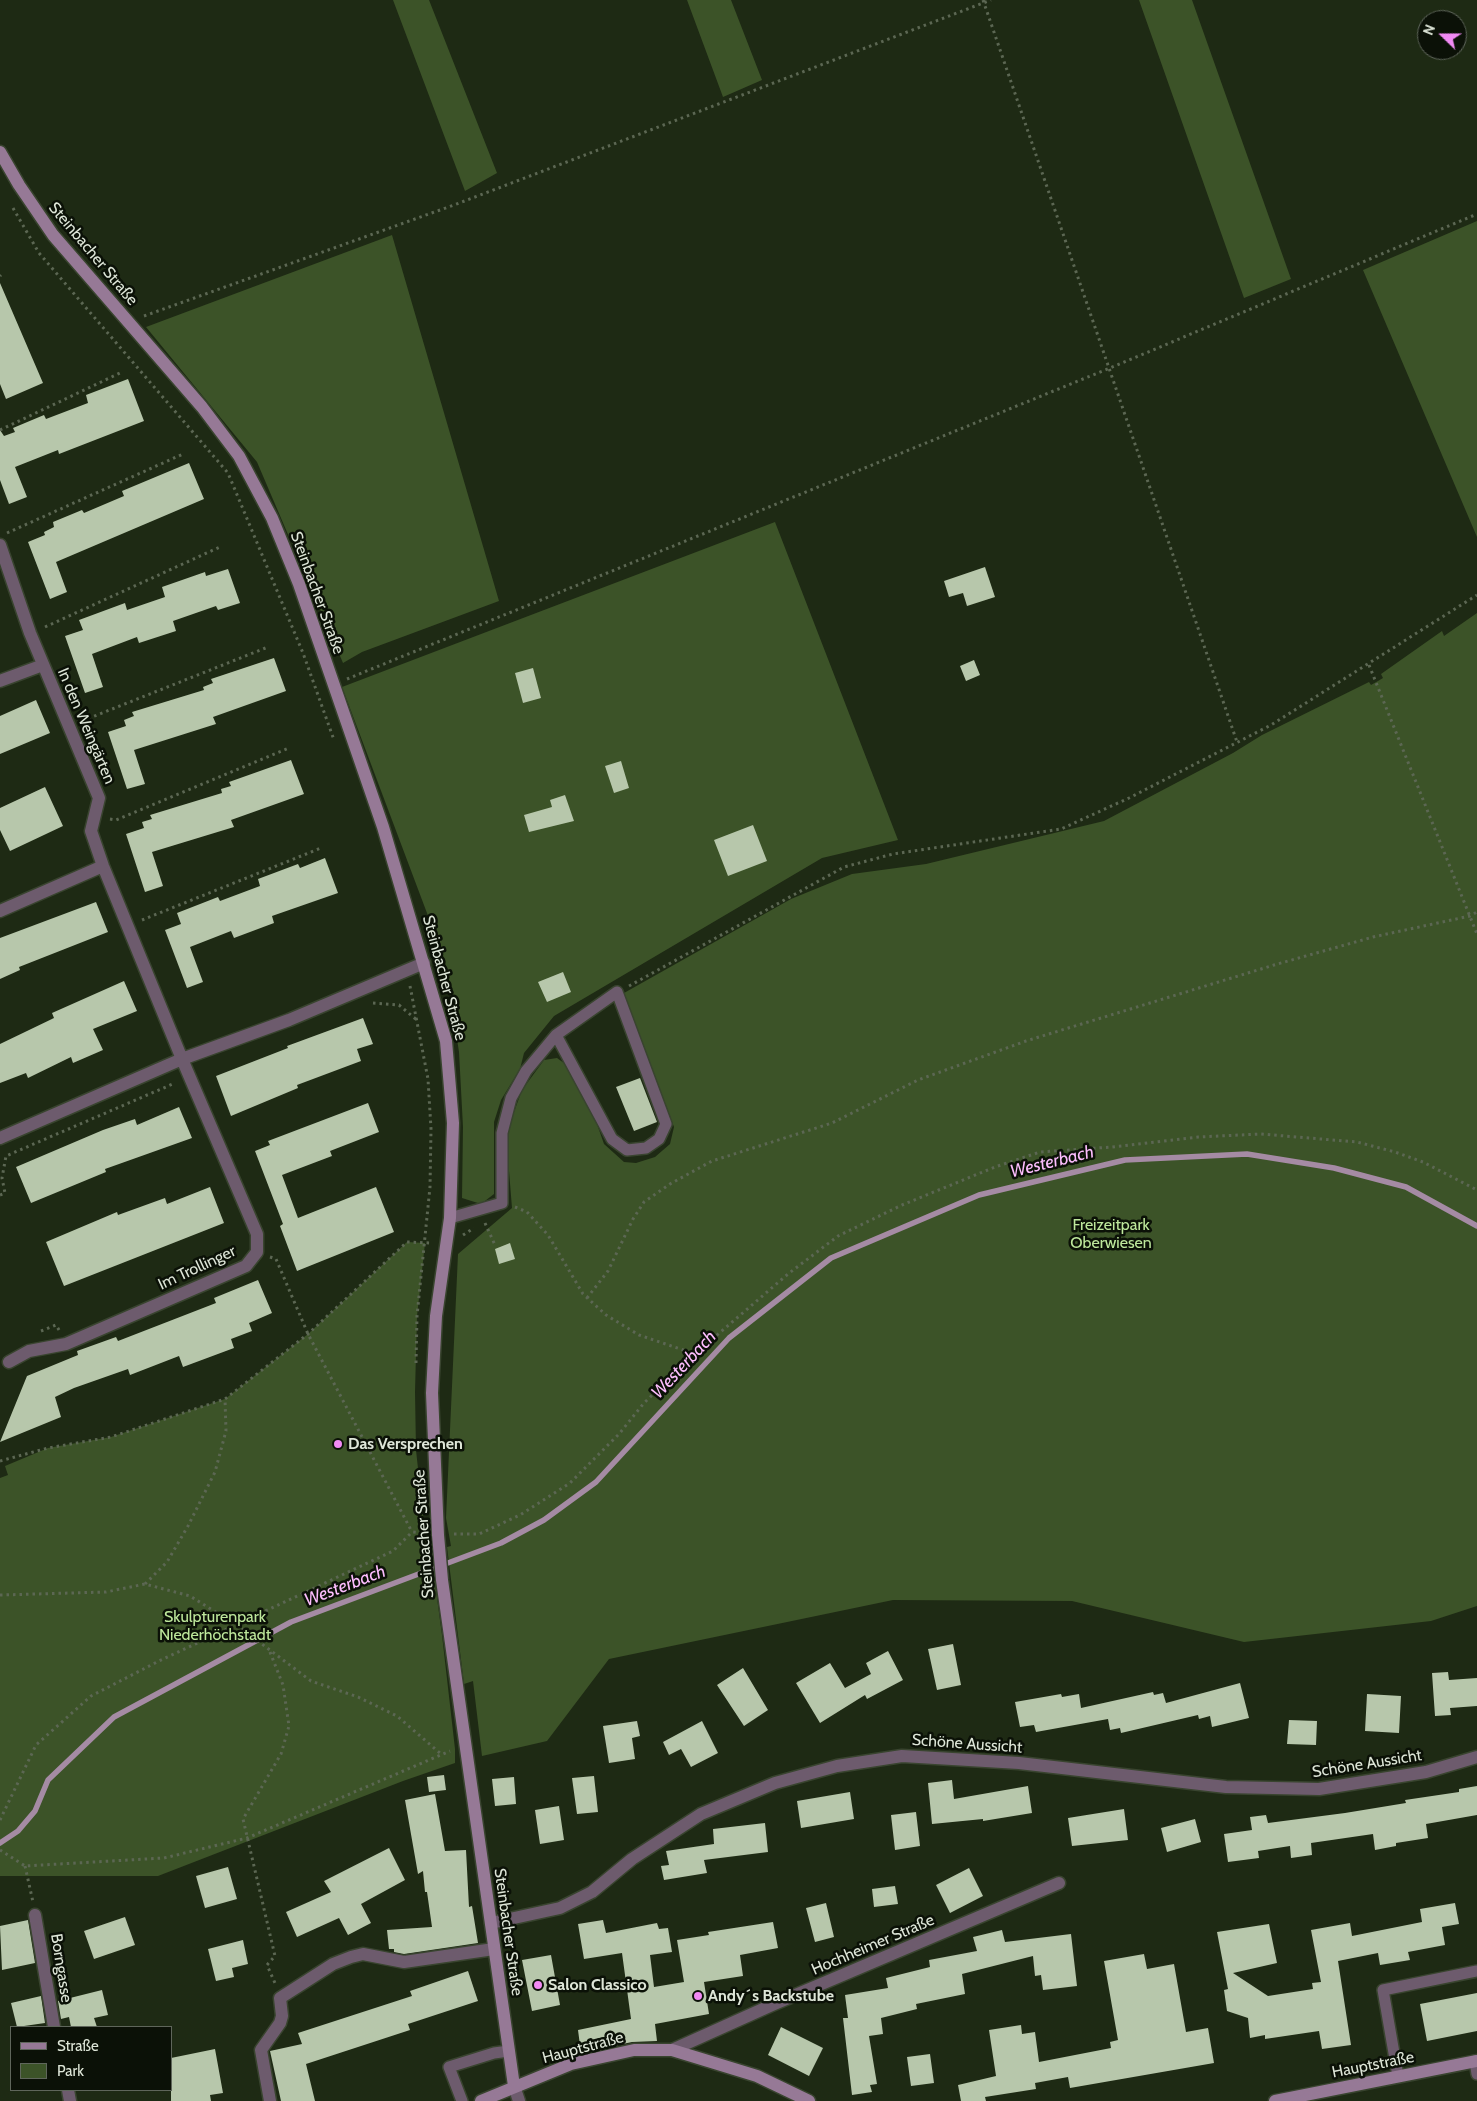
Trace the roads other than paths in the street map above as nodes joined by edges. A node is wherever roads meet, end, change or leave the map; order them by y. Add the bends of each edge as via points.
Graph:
1 (0, 152) edge
2 (0, 545) edge
3 (43, 665) junction
4 (0, 681) edge
5 (103, 866) junction
6 (0, 911) edge
7 (424, 963) junction
8 (556, 1035) junction
9 (182, 1059) junction
10 (0, 1138) edge
11 (450, 1218) junction
12 (9, 1362) dead end
13 (1477, 1757) edge
14 (1059, 1883) dead end
15 (36, 1915) road end
16 (491, 1923) junction
17 (494, 1949) junction
18 (1477, 1971) edge
19 (54, 2026) edge
20 (672, 2050) junction
21 (509, 2051) junction
22 (1476, 2065) edge
23 (1398, 2076) junction
24 (514, 2086) junction
25 (270, 2101) edge
26 (462, 2101) edge
27 (481, 2101) edge
28 (519, 2101) edge
29 (809, 2101) edge
30 (1275, 2101) edge

1 - 7 main road, Steinbacher Straße via 53,235 202,407 239,456 272,518 300,584 383,827
2 - 3 street, In den Weingärten
3 - 4 street
3 - 5 street, In den Weingärten via 99,798 91,831
5 - 6 street
5 - 9 street, In den Weingärten
7 - 9 street via 289,1020
7 - 11 main road, Steinbacher Straße via 446,1041 454,1123
8 - 8 lane via 617,992 666,1124 659,1139 646,1148 627,1150 612,1139
8 - 11 lane via 526,1072 511,1098 502,1133 502,1202
9 - 10 street
9 - 12 street, Im Trollinger via 257,1234 257,1252 246,1266 237,1270 66,1344 29,1351
11 - 16 main road, Steinbacher Straße via 436,1316 432,1393 438,1535
13 - 16 street, Schöne Aussicht via 1426,1772 1319,1790 1226,1787 1019,1763 902,1756 837,1766 775,1783 701,1814 632,1859 592,1892 560,1908
14 - 20 street, Hochheimer Straße
15 - 19 street, Borngasse
16 - 17 main road, Steinbacher Straße
17 - 21 main road, Steinbacher Straße
17 - 25 street via 404,1962 363,1954 333,1964 280,1998 280,2023 261,2050
18 - 23 lane via 1384,1990
20 - 24 main road, Hauptstraße via 634,2050 600,2056
20 - 29 main road, Hauptstraße via 757,2076
21 - 24 main road, Steinbacher Straße
21 - 26 lane via 450,2067
22 - 23 main road, Hauptstraße
23 - 30 main road, Hauptstraße
24 - 27 main road, Hauptstraße
24 - 28 street, Steinbacher Straße

